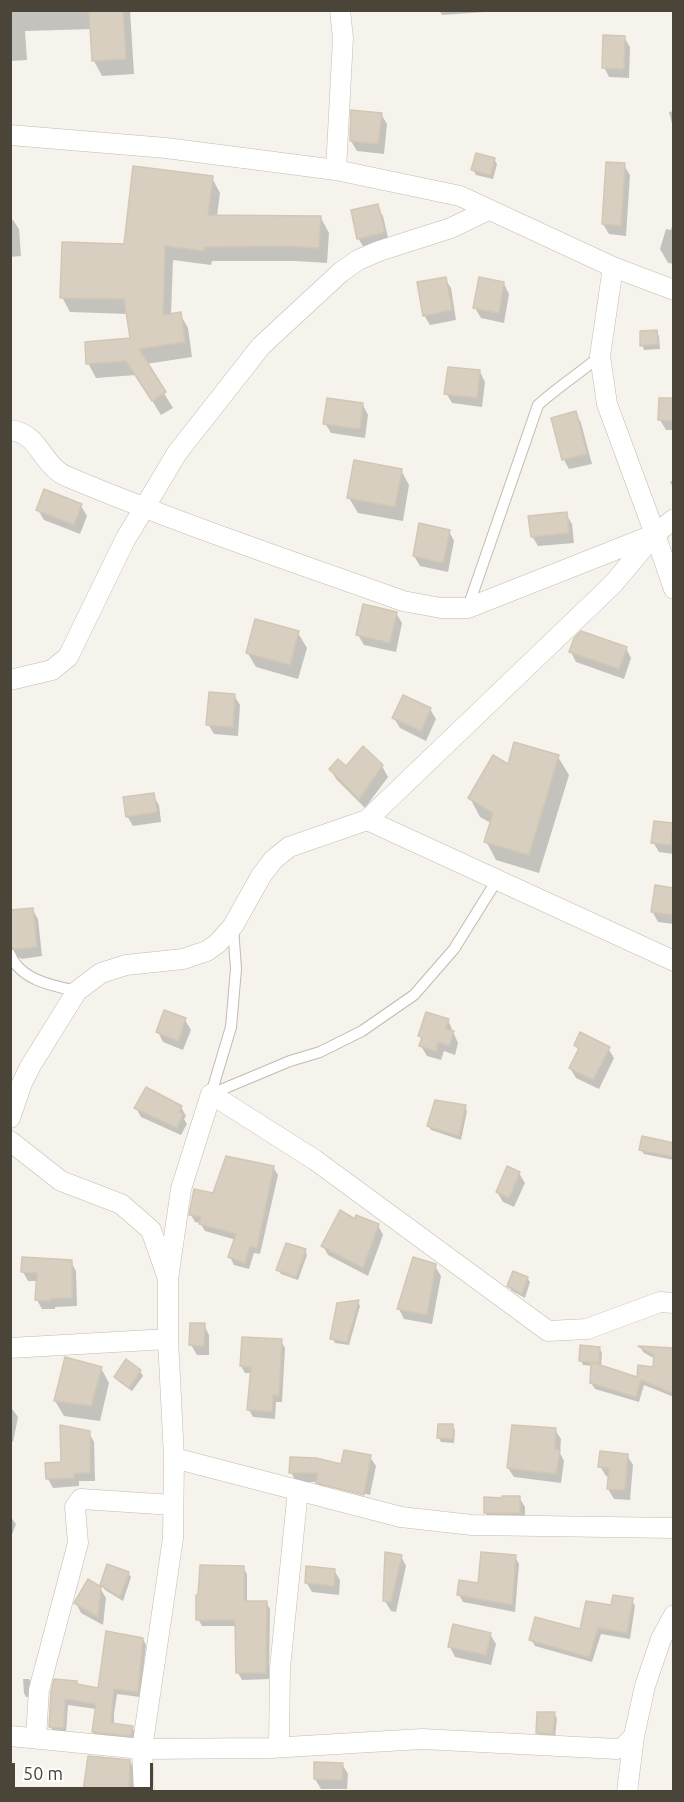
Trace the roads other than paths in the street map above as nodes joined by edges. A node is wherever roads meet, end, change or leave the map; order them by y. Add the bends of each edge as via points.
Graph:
1 (340, 10) edge
2 (10, 135) edge
3 (336, 170) junction
4 (488, 210) junction
5 (613, 267) junction
6 (674, 290) edge
7 (600, 356) junction
8 (10, 430) edge
9 (144, 508) junction
10 (674, 519) edge
11 (655, 534) junction
12 (674, 589) edge
13 (468, 608) junction
14 (10, 680) edge
15 (367, 820) junction
16 (497, 880) junction
17 (232, 926) junction
18 (10, 954) edge
19 (674, 961) edge
20 (76, 991) junction
21 (211, 1094) junction
22 (10, 1118) edge
23 (10, 1141) edge
24 (168, 1279) junction
25 (674, 1303) edge
26 (168, 1339) junction
27 (10, 1348) edge
28 (174, 1458) junction
29 (298, 1490) junction
30 (174, 1505) junction
31 (674, 1528) edge
32 (674, 1615) edge
33 (10, 1736) edge
34 (634, 1736) junction
35 (36, 1738) junction
36 (279, 1747) junction
37 (142, 1749) junction
38 (144, 1791) edge
39 (627, 1791) edge

1 - 3 street via 343,38
2 - 3 street via 166,148
3 - 4 street via 460,196
4 - 5 street
4 - 9 street via 451,228 379,250 341,272 261,346 177,453
5 - 6 street
5 - 7 street
7 - 11 street via 607,404
7 - 13 lane via 538,405
8 - 9 street via 30,436 60,474
9 - 13 street via 403,601
9 - 14 street via 68,657 52,670
10 - 11 street
11 - 12 street
11 - 13 street
11 - 15 street via 613,584
15 - 16 street
15 - 17 street via 289,847 261,876
16 - 19 street
16 - 21 lane via 454,949 414,995 362,1031 320,1052
17 - 20 street via 207,951 183,959 126,965 101,973
17 - 21 lane via 236,969 231,1027
18 - 20 lane via 18,966 37,980
20 - 22 street via 31,1065
21 - 24 street via 181,1189
21 - 25 street via 315,1160 548,1331 586,1329 660,1302
23 - 24 street via 62,1181 121,1204 150,1230
24 - 26 street
26 - 27 street
26 - 28 street
28 - 29 street
28 - 30 street
29 - 31 street via 401,1517 472,1525
29 - 36 street via 280,1668
30 - 35 street via 81,1499 75,1507 78,1543 39,1690
30 - 37 street via 173,1538
32 - 34 street via 645,1686
33 - 35 street
34 - 36 street via 617,1749 422,1739
34 - 39 street
35 - 37 street
36 - 37 street
37 - 38 street

